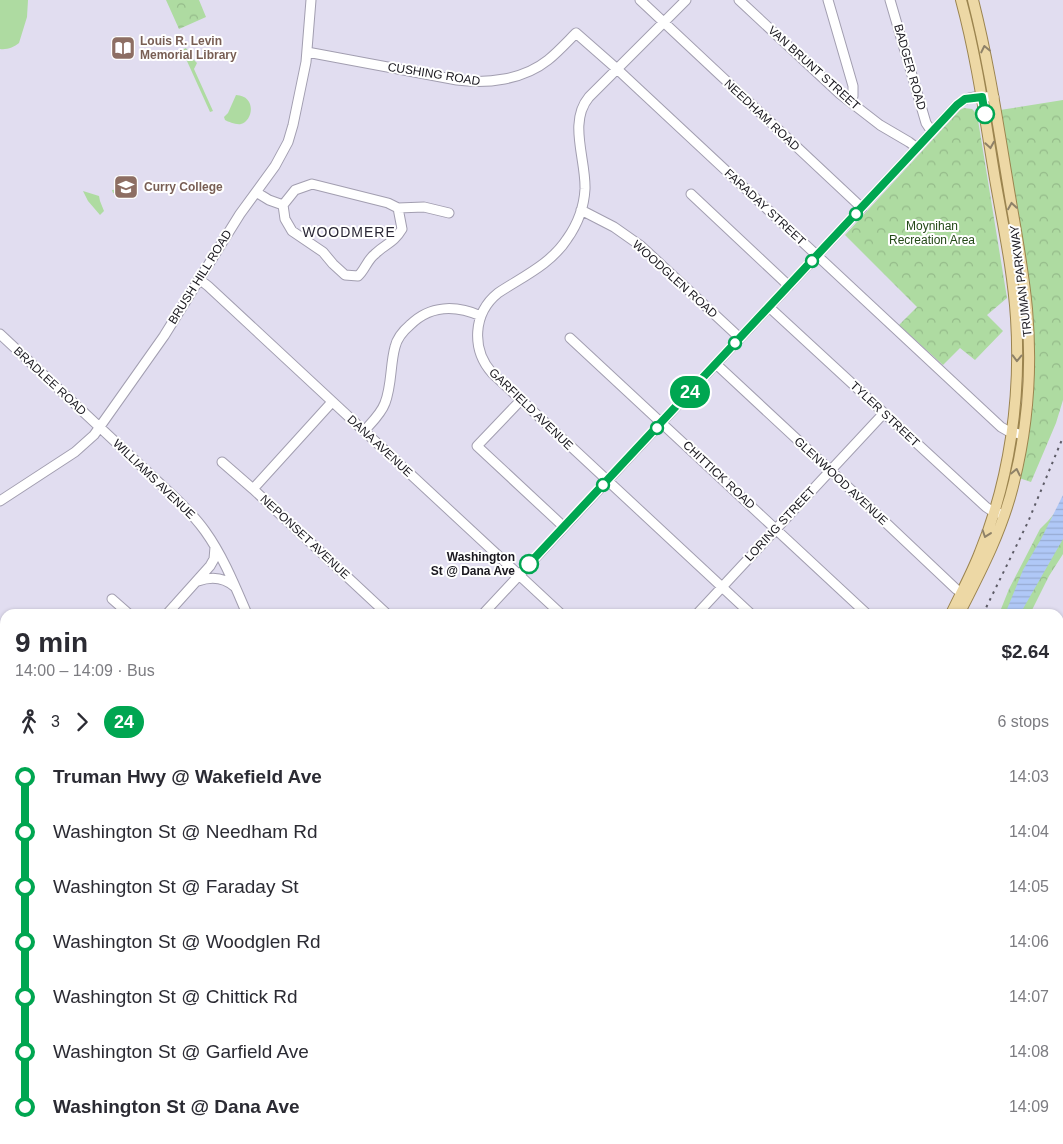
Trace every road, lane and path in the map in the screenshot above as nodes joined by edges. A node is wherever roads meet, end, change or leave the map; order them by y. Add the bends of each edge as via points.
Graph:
1 (311, 0) edge
2 (640, 0) edge
3 (686, 0) edge
4 (739, 0) edge
5 (828, 0) edge
6 (890, 0) edge
7 (961, 0) edge
8 (973, 0) edge
9 (664, 23) junction
10 (576, 33) joint
11 (307, 52) junction
12 (617, 69) junction
13 (982, 97) junction
14 (994, 97) junction
15 (851, 102) junction
16 (932, 132) junction
17 (917, 148) junction
18 (256, 192) junction
19 (691, 194) dead end
20 (283, 205) junction
21 (398, 208) junction
22 (862, 208) junction
23 (581, 210) junction
24 (449, 213) dead end
25 (817, 256) junction
26 (199, 279) junction
27 (789, 286) junction
28 (769, 307) junction
29 (481, 316) junction
30 (0, 334) edge
31 (570, 338) dead end
32 (740, 338) junction
33 (716, 364) junction
34 (520, 400) junction
35 (332, 402) junction
36 (884, 413) junction
37 (662, 422) junction
38 (99, 427) junction
39 (364, 431) junction
40 (1012, 432) junction
41 (1023, 435) junction
42 (222, 462) dead end
43 (830, 470) junction
44 (607, 480) junction
45 (253, 489) junction
46 (0, 501) edge
47 (994, 512) junction
48 (1004, 516) junction
49 (564, 527) junction
50 (776, 528) junction
51 (214, 545) junction
52 (519, 575) junction
53 (196, 582) junction
54 (722, 587) junction
55 (236, 589) junction
56 (964, 595) junction
57 (112, 599) dead end
58 (123, 609) edge
59 (172, 609) edge
60 (245, 609) edge
61 (382, 609) edge
62 (488, 609) edge
63 (556, 609) edge
64 (702, 609) edge
65 (746, 609) edge
66 (863, 609) edge
67 (954, 609) edge
68 (960, 609) edge

1 - 11 street, BRUSH HILL ROAD
2 - 9 street, NEEDHAM ROAD
3 - 9 street, GARFIELD AVENUE
4 - 15 street, VAN BRUNT STREET
5 - 15 street via 853,86
6 - 16 street, BADGER ROAD via 926,123
7 - 13 main road, TRUMAN PARKWAY
14 -> 8 main road, TRUMAN PARKWAY
9 - 12 street, GARFIELD AVENUE
9 - 22 street, NEEDHAM ROAD
10 - 11 street, CUSHING ROAD via 539,66 512,77 486,82 457,80
10 - 12 street, FARADAY STREET
11 - 18 street, BRUSH HILL ROAD via 290,136
12 - 23 street, GARFIELD AVENUE via 586,100 579,116 585,184
12 - 25 street, FARADAY STREET
13 - 14 street
13 - 16 street via 962,100
13 -> 40 main road, TRUMAN PARKWAY via 1015,308 1017,374
41 -> 14 main road, TRUMAN PARKWAY via 1029,344 1027,310
15 - 17 street, VAN BRUNT STREET
16 - 17 street
17 - 22 street
18 - 20 street
18 - 26 street, BRUSH HILL ROAD
19 - 27 street
20 - 21 street via 295,190 312,184
20 - 21 street via 284,218 292,231 321,249 345,275 358,276 375,254 396,238 402,229
21 - 24 street via 424,208
22 - 25 street
23 - 29 street, GARFIELD AVENUE via 572,231 555,253 494,296
23 - 32 street, WOODGLEN ROAD via 641,246
25 - 27 street
25 - 40 street, FARADAY STREET via 1001,427
26 - 35 street, DANA AVENUE
26 - 38 street, BRUSH HILL ROAD via 167,331
27 - 28 street
28 - 32 street
28 - 36 street, TYLER STREET
29 - 34 street, GARFIELD AVENUE via 477,335 483,360
29 - 39 street via 443,308 423,314 407,327 395,347 385,402
30 - 38 street, BRADLEE ROAD
31 - 37 street, CHITTICK ROAD
32 - 33 street
33 - 37 street
33 - 43 street, GLENWOOD AVENUE
34 - 44 street, GARFIELD AVENUE
34 - 49 street via 477,446
35 - 39 street, DANA AVENUE
35 - 45 street
36 - 43 street, LORING STREET
36 - 47 street, TYLER STREET
37 - 44 street
37 - 50 street, CHITTICK ROAD
38 - 46 street, BRUSH HILL ROAD via 74,452
38 - 51 street, WILLIAMS AVENUE via 177,499
39 - 52 street, DANA AVENUE
40 - 41 street, FARADAY STREET
40 - 47 main road, TRUMAN PARKWAY
48 -> 41 main road, TRUMAN PARKWAY
42 - 45 street, NEPONSET AVENUE
43 - 50 street, LORING STREET
43 - 56 street, GLENWOOD AVENUE
44 - 49 street
44 - 54 street, GARFIELD AVENUE
45 - 61 street, NEPONSET AVENUE
47 - 48 street, TYLER STREET
47 -> 56 main road, TRUMAN PARKWAY
48 - 56 main road, TRUMAN PARKWAY via 993,546
49 - 52 street
50 - 54 street, LORING STREET
50 - 66 street, CHITTICK ROAD
51 - 53 street via 212,563
51 - 55 street, WILLIAMS AVENUE
52 - 62 street
52 - 63 street, DANA AVENUE
53 - 55 street via 216,578 227,581
53 - 59 street
54 - 64 street, LORING STREET
54 - 65 street, GARFIELD AVENUE
55 - 60 street, WILLIAMS AVENUE
56 - 67 main road, TRUMAN PARKWAY
56 - 68 main road, TRUMAN PARKWAY
57 - 58 street

